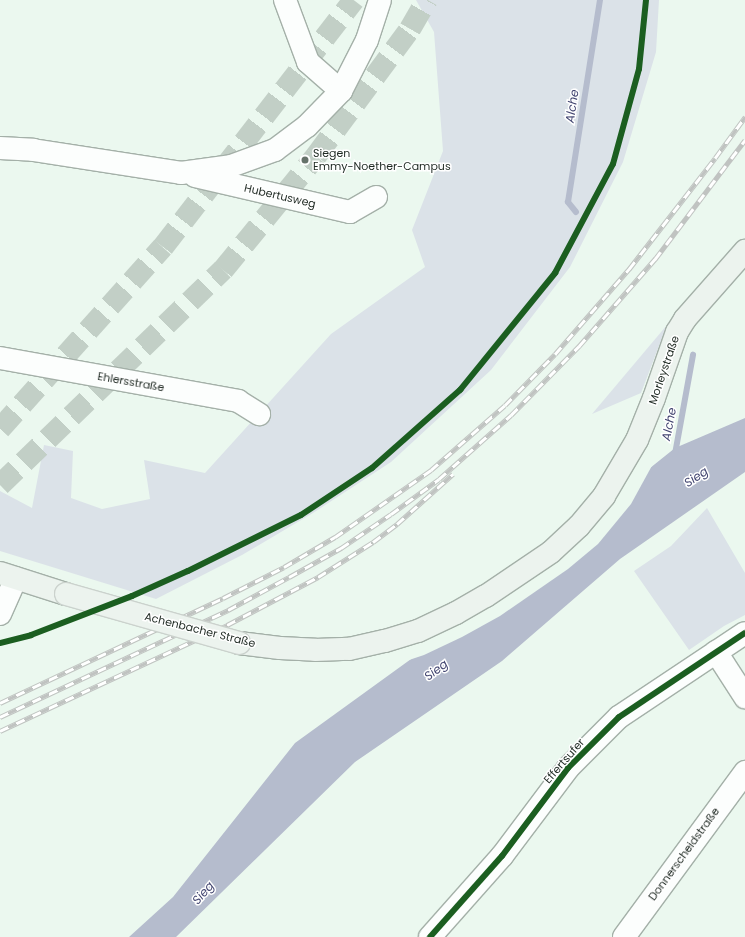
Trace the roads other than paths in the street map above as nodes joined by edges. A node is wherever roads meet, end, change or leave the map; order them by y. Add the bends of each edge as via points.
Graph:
1 (285, 0) edge
2 (380, 0) edge
3 (341, 91) junction
4 (0, 148) edge
5 (181, 173) junction
6 (376, 197) dead end
7 (745, 251) edge
8 (0, 358) edge
9 (259, 414) dead end
10 (632, 449) joint
11 (8, 575) edge
12 (0, 614) edge
13 (745, 634) edge
14 (716, 652) junction
15 (745, 697) edge
16 (745, 772) edge
17 (430, 937) edge
18 (624, 937) edge

1 - 3 street via 308,62
2 - 3 street, Hubertusweg via 367,40
3 - 5 street, Hubertusweg via 306,126 275,150 231,166
4 - 5 street, Hubertusweg via 33,150
5 - 6 street, Hubertusweg via 350,212
7 - 10 main road, Morleystraße via 685,318 677,332 654,398
8 - 9 street, Ehlersstraße via 238,401
10 - 11 main road, Achenbacher Straße, bridge via 604,496 579,526 551,552 456,613 418,631 385,642 349,649 315,650 239,642 66,594
11 - 12 street
13 - 14 street, Effertsufer
14 - 15 street
14 - 17 street, Effertsufer via 618,717 568,768 502,856
16 - 18 street, Donnerscheidstraße

